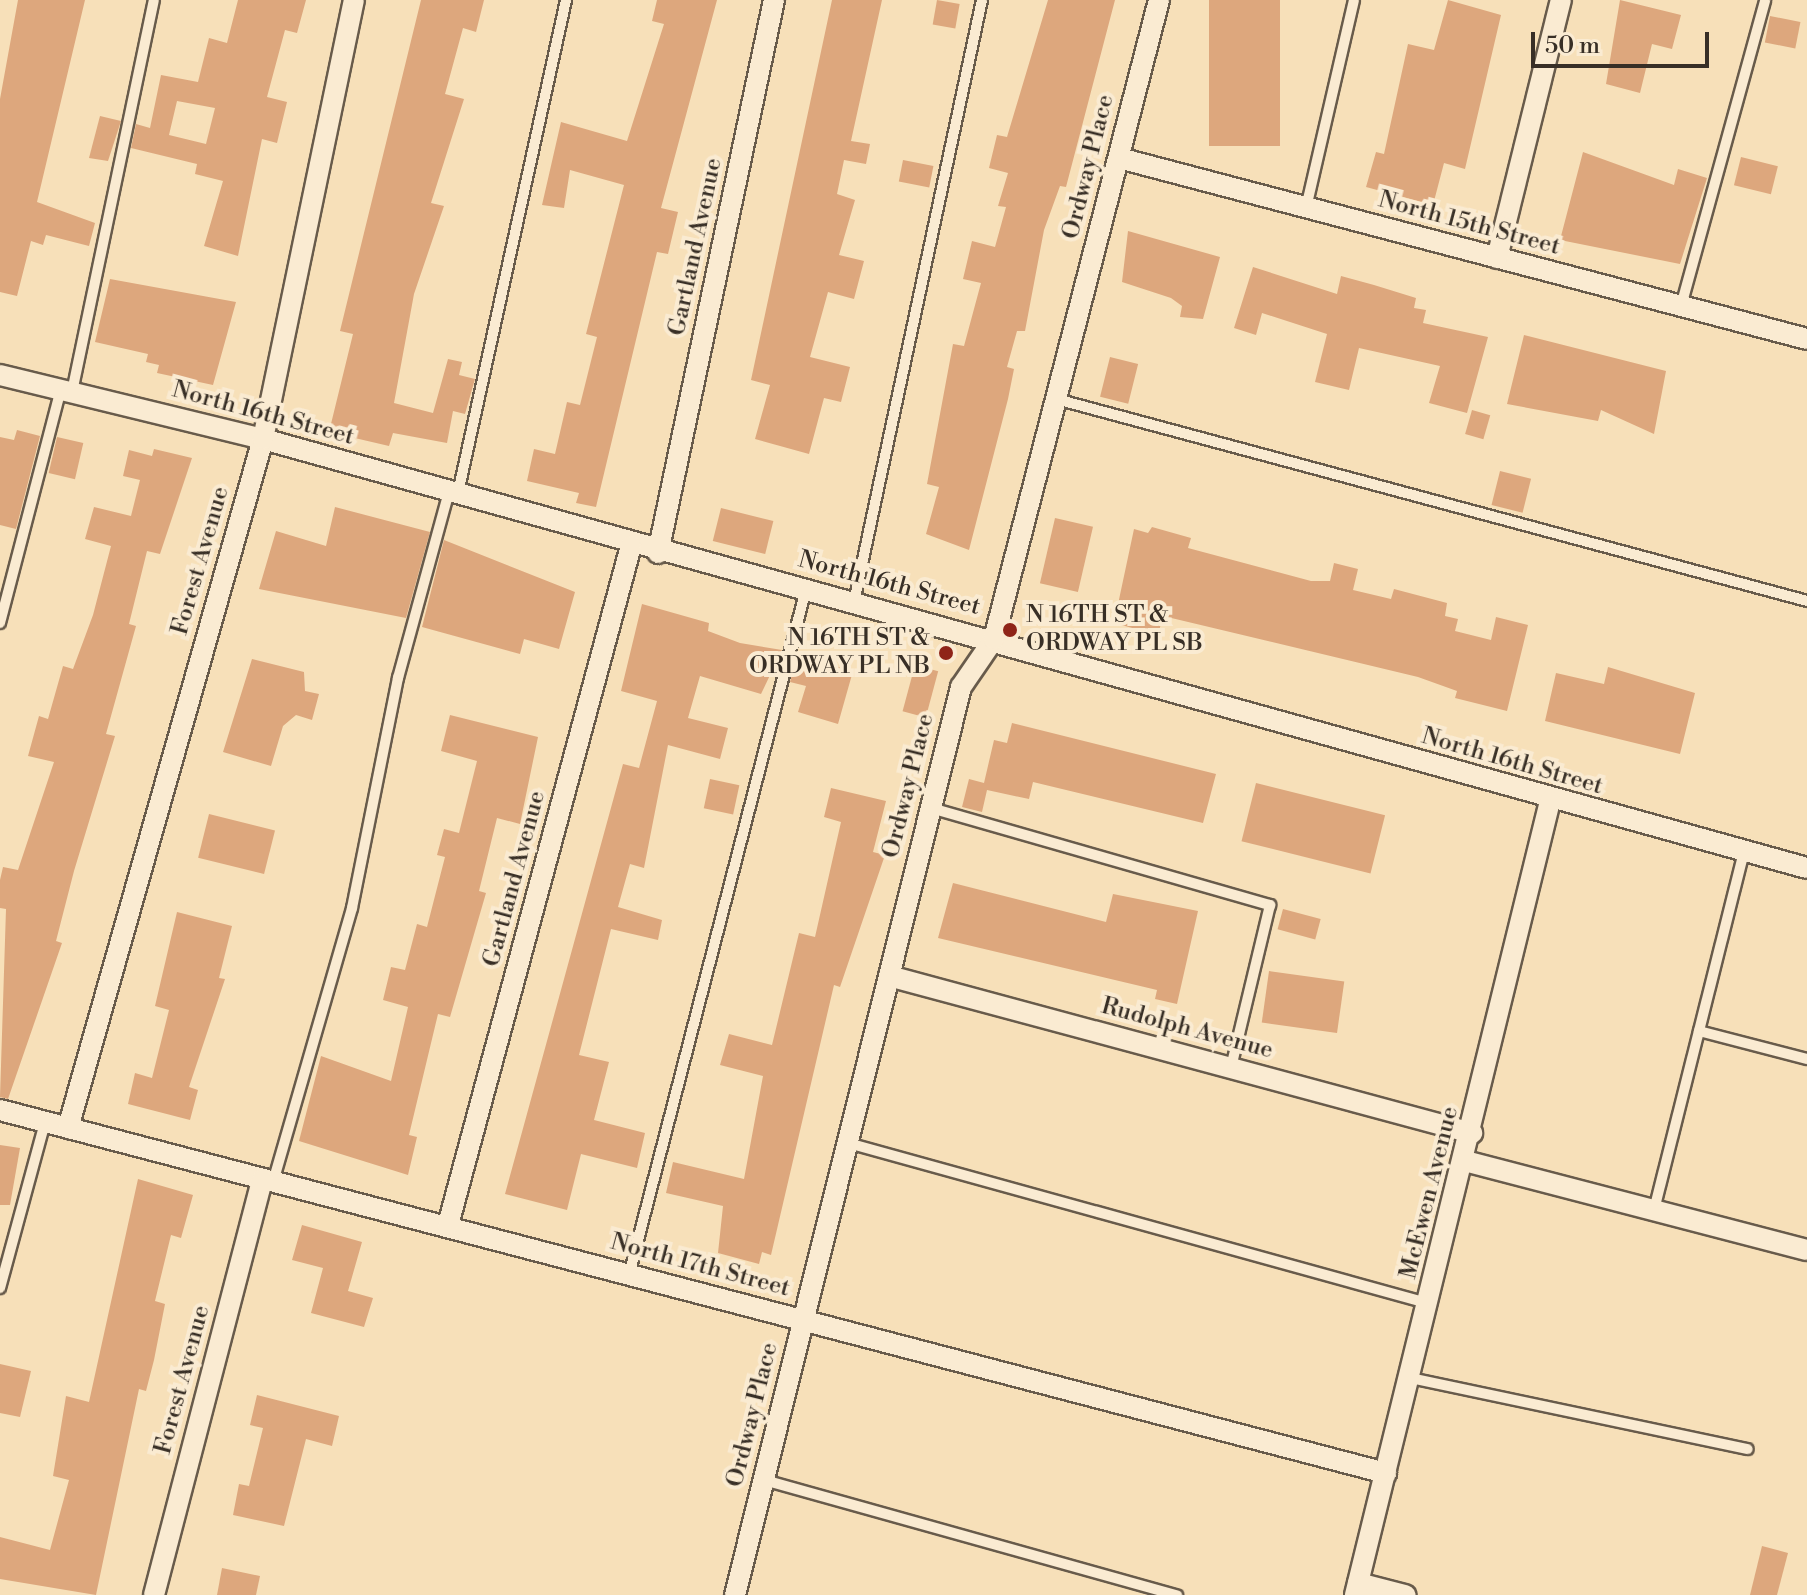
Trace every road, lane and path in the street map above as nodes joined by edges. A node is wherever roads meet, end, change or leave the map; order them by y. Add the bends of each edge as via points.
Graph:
1 (154, 0) edge
2 (354, 0) edge
3 (566, 0) edge
4 (774, 0) edge
5 (982, 0) edge
6 (1159, 0) edge
7 (1354, 0) edge
8 (1561, 0) edge
9 (1765, 0) edge
10 (1119, 158) junction
11 (1306, 208) junction
12 (1497, 258) junction
13 (1681, 306) junction
14 (1807, 339) edge
15 (0, 375) edge
16 (67, 391) junction
17 (1056, 399) junction
18 (263, 439) junction
19 (453, 492) junction
20 (631, 546) junction
21 (658, 553) junction
22 (806, 589) junction
23 (1807, 601) edge
24 (854, 602) junction
25 (0, 623) edge
26 (994, 639) junction
27 (1550, 801) junction
28 (931, 808) junction
29 (1744, 852) junction
30 (1807, 868) edge
31 (889, 976) junction
32 (1699, 1031) junction
33 (1807, 1059) edge
34 (1231, 1068) junction
35 (0, 1110) edge
36 (45, 1122) junction
37 (68, 1128) junction
38 (1472, 1133) junction
39 (848, 1143) junction
40 (1465, 1161) junction
41 (268, 1180) junction
42 (1654, 1210) junction
43 (448, 1225) junction
44 (1807, 1250) edge
45 (629, 1275) junction
46 (0, 1288) edge
47 (1429, 1303) junction
48 (804, 1320) junction
49 (1410, 1378) junction
50 (1748, 1449) dead end
51 (1386, 1473) junction
52 (764, 1480) junction
53 (1356, 1589) edge
54 (154, 1595) edge
55 (735, 1595) edge
56 (1177, 1595) edge
57 (1405, 1595) edge

1 - 16 lane
2 - 18 street, Forest Avenue
3 - 19 lane
4 - 21 street, Gartland Avenue
5 - 24 lane
6 - 10 street, Ordway Place
7 - 11 lane
8 - 12 street
9 - 13 lane
10 - 11 street, North 15th Street
10 - 17 street, Ordway Place
11 - 12 street, North 15th Street
12 - 13 street, North 15th Street
13 - 14 street, North 15th Street
15 - 16 street, North 16th Street
16 - 18 street, North 16th Street
16 - 25 lane
17 - 23 lane
17 - 26 street, Ordway Place
18 - 19 street, North 16th Street
18 - 37 street, Forest Avenue
19 - 20 street, North 16th Street
19 - 41 lane via 398,678 352,908
20 - 21 street, North 16th Street
20 - 43 street, Gartland Avenue
21 - 22 street, North 16th Street
22 - 24 street, North 16th Street
22 - 45 lane
24 - 26 street, North 16th Street
26 - 27 street, North 16th Street
26 - 28 street, Ordway Place via 961,687
27 - 29 street, North 16th Street
27 - 38 street, McEwen Avenue
28 - 31 street, Ordway Place
28 - 34 lane via 1270,905
29 - 30 street, North 16th Street
29 - 32 lane
31 - 34 street, Rudolph Avenue
31 - 39 street, Ordway Place
32 - 33 lane
32 - 42 lane
34 - 38 street, Rudolph Avenue
35 - 36 street, North 17th Street
36 - 37 street, North 17th Street
36 - 46 lane
37 - 41 street, North 17th Street
38 - 40 street, McEwen Avenue
39 - 47 lane
39 - 48 street, Ordway Place
40 - 42 street
40 - 47 street, McEwen Avenue
41 - 43 street, North 17th Street
41 - 54 street, Forest Avenue
42 - 44 street
43 - 45 street, North 17th Street
45 - 48 street, North 17th Street
47 - 49 street, McEwen Avenue
48 - 51 street, North 17th Street
48 - 52 street, Ordway Place
49 - 50 lane
49 - 51 street, McEwen Avenue
51 - 53 street, McEwen Avenue
52 - 55 street, Ordway Place
52 - 56 lane
53 - 57 street

